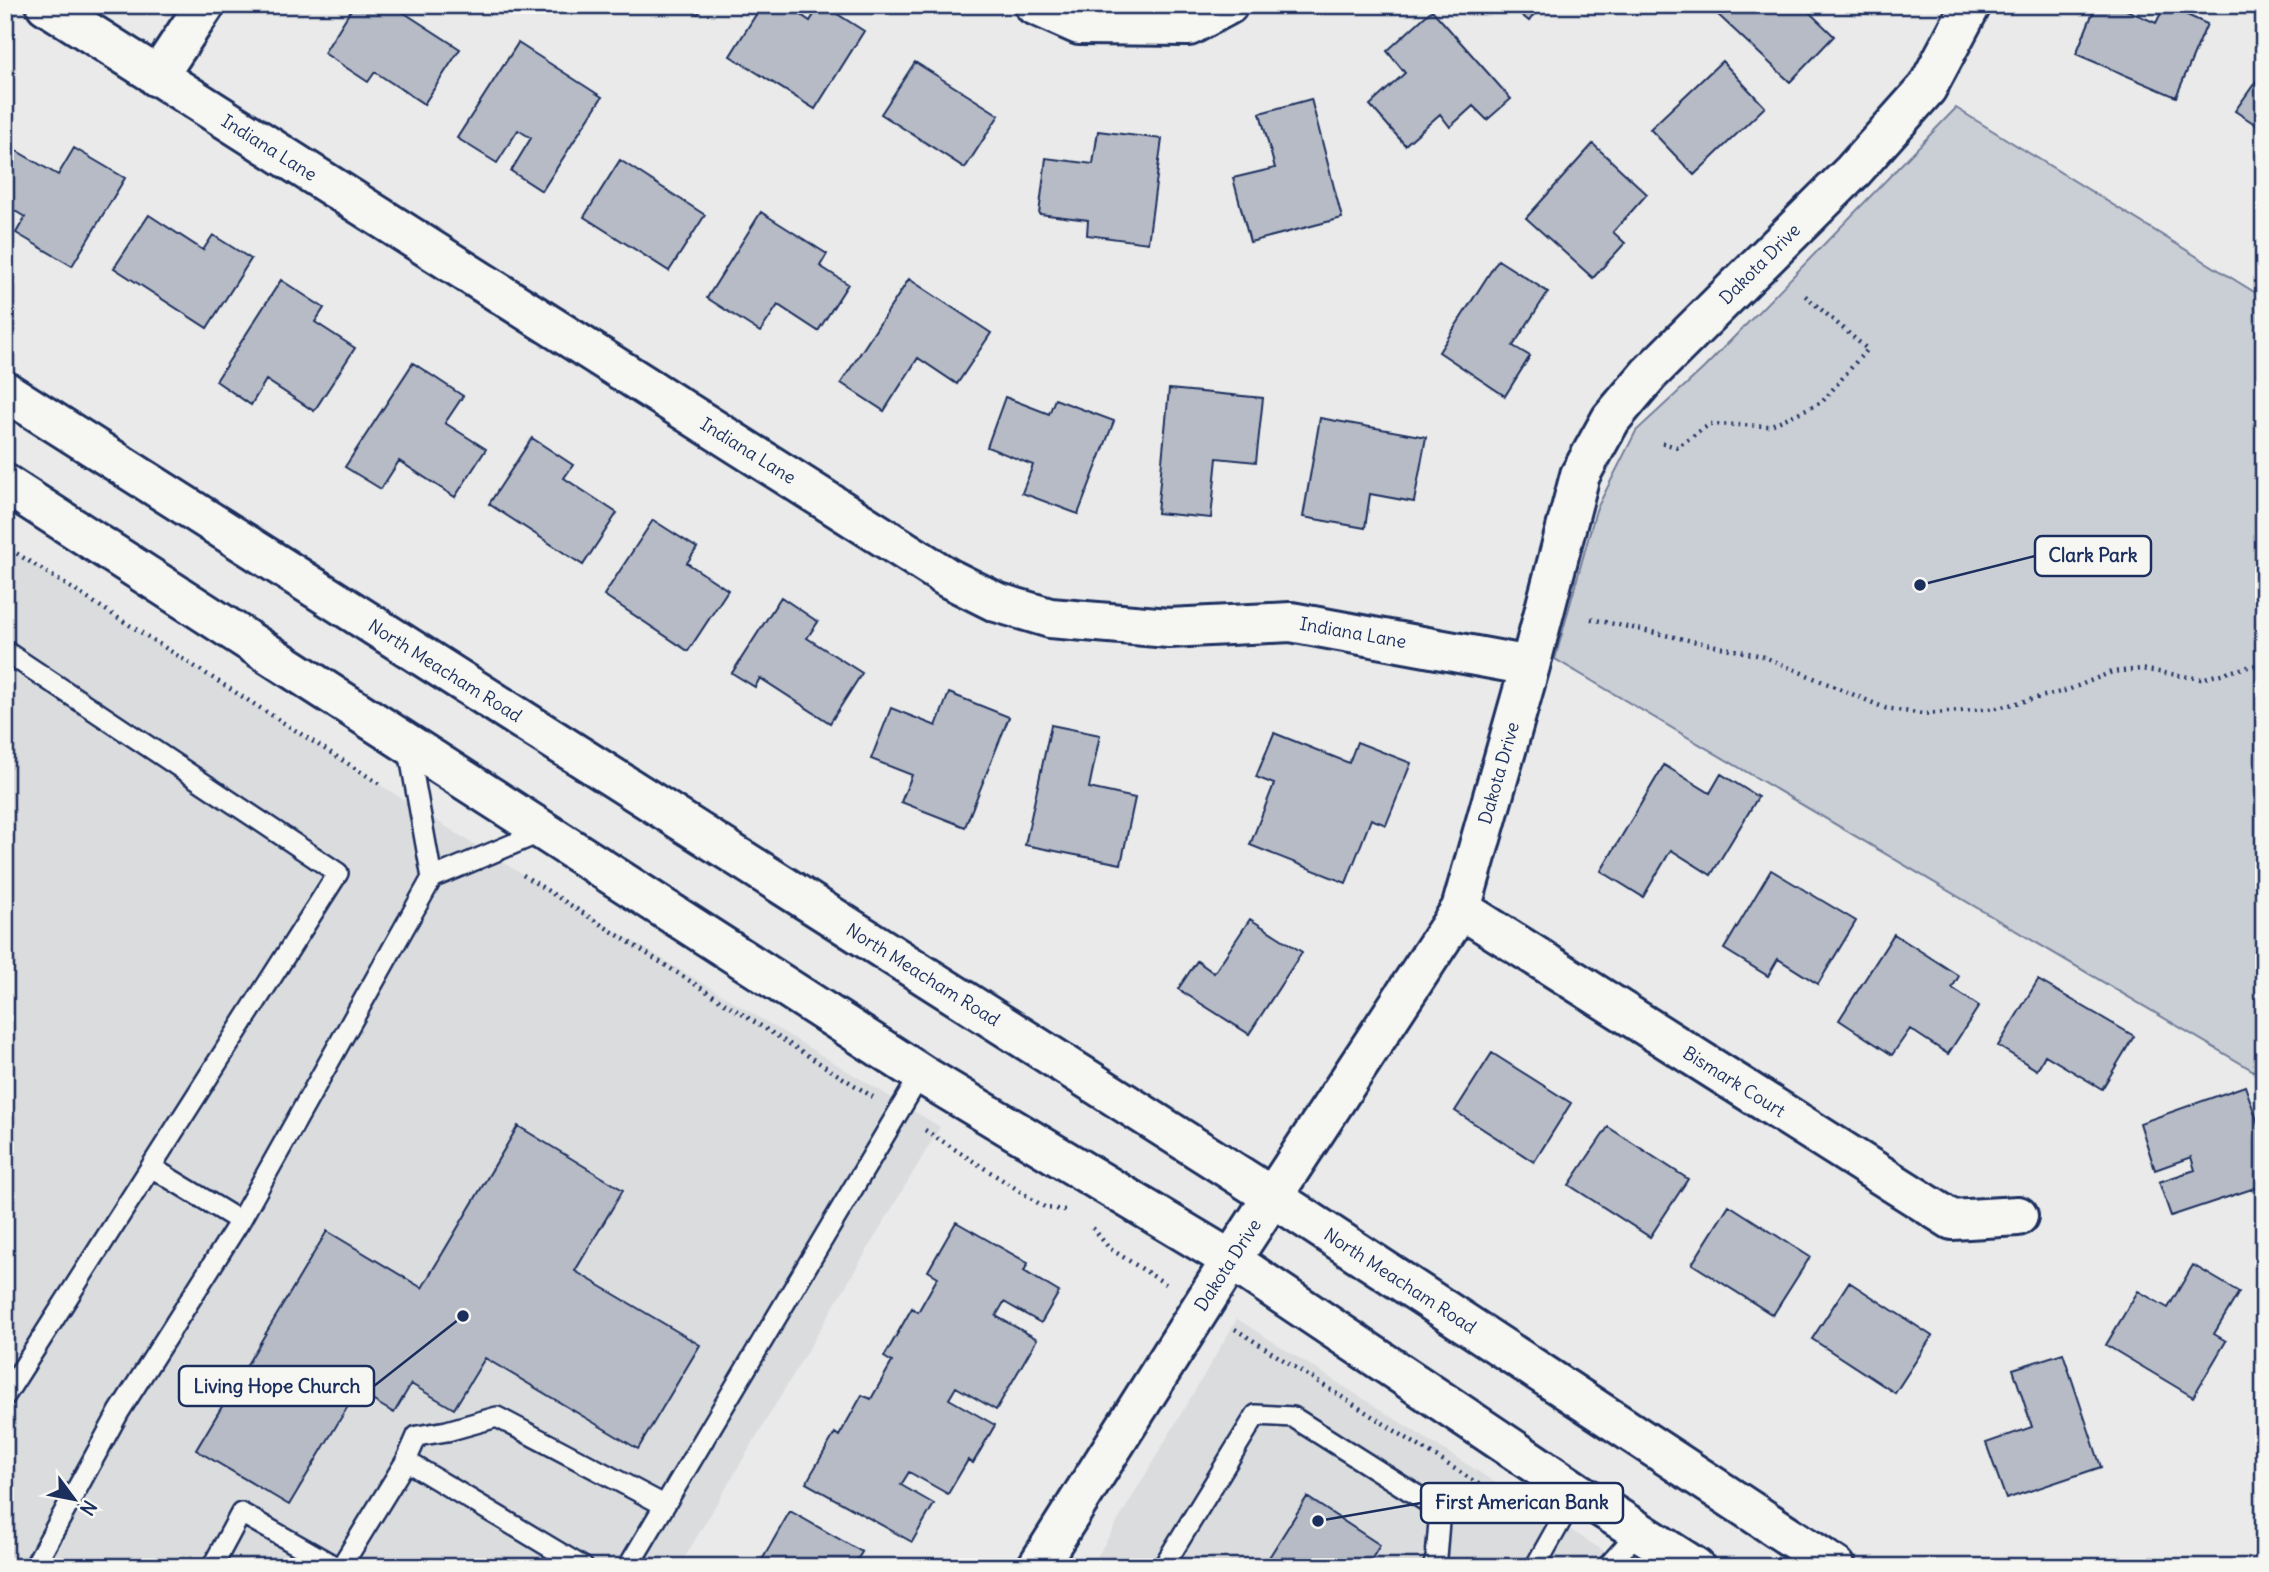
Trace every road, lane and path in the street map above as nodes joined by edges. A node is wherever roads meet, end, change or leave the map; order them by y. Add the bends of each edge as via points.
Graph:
1 (46, 5) edge
2 (205, 5) edge
3 (1034, 5) edge
4 (1228, 5) edge
5 (1970, 5) edge
6 (157, 77) junction
7 (1802, 293) dead end
8 (5, 391) edge
9 (1662, 443) dead end
10 (5, 484) edge
11 (5, 546) edge
12 (1591, 619) dead end
13 (5, 651) edge
14 (2264, 663) edge
15 (1530, 666) junction
16 (408, 744) junction
17 (422, 810) junction
18 (544, 831) junction
19 (489, 854) junction
20 (432, 878) junction
21 (1461, 909) junction
22 (921, 1074) junction
23 (898, 1113) junction
24 (151, 1167) junction
25 (1273, 1197) junction
26 (1069, 1210) dead end
27 (2018, 1216) dead end
28 (240, 1221) junction
29 (1087, 1221) dead end
30 (1231, 1260) junction
31 (1201, 1307) junction
32 (5, 1396) edge
33 (406, 1461) junction
34 (1577, 1492) junction
35 (664, 1505) junction
36 (1639, 1531) junction
37 (1554, 1532) junction
38 (34, 1567) edge
39 (212, 1567) edge
40 (338, 1567) edge
41 (583, 1567) edge
42 (628, 1567) edge
43 (1037, 1567) edge
44 (1163, 1567) edge
45 (1433, 1567) edge
46 (1535, 1567) edge
47 (1607, 1567) edge
48 (1695, 1567) edge
49 (1836, 1567) edge

1 - 6 street, Indiana Lane
2 - 6 street
3 - 4 street via 1079,25 1175,26 1189,26
5 - 15 street, Dakota Drive via 1927,88 1853,171 1649,374 1611,419 1580,475
6 - 15 street, Indiana Lane via 948,578 996,602 1049,618 1169,628 1291,622
7 - 9 path via 1867,349 1822,402 1769,426 1710,424 1677,447
8 - 25 street, North Meacham Road
10 - 16 street
11 - 17 path
12 - 14 path via 1762,656 1885,708 1923,714 1997,708 2068,690 2112,672 2141,669 2201,679
13 - 24 lane via 338,873
15 - 21 street, Dakota Drive
16 - 17 lane
16 - 18 street
17 - 20 lane
18 - 19 lane
18 - 22 street
19 - 20 lane
19 - 23 path
20 - 28 lane
21 - 25 street, Dakota Drive
21 - 27 street, Bismark Court via 1952,1220
22 - 23 lane
22 - 30 street
23 - 26 path via 1046,1208
23 - 35 lane
24 - 28 lane
24 - 32 lane
25 - 30 street, Dakota Drive
25 - 49 street, North Meacham Road
28 - 38 lane via 119,1412
29 - 31 path via 1109,1248
30 - 31 street, Dakota Drive
30 - 34 street
31 - 37 path
31 - 43 street, Dakota Drive
33 - 35 lane via 417,1436 497,1418
33 - 40 lane
33 - 41 lane
34 - 36 street
34 - 37 lane
35 - 42 lane
36 - 47 lane
36 - 48 street
37 - 46 lane
39 - 40 lane via 241,1513
44 - 45 lane via 1256,1415 1293,1417 1440,1510

